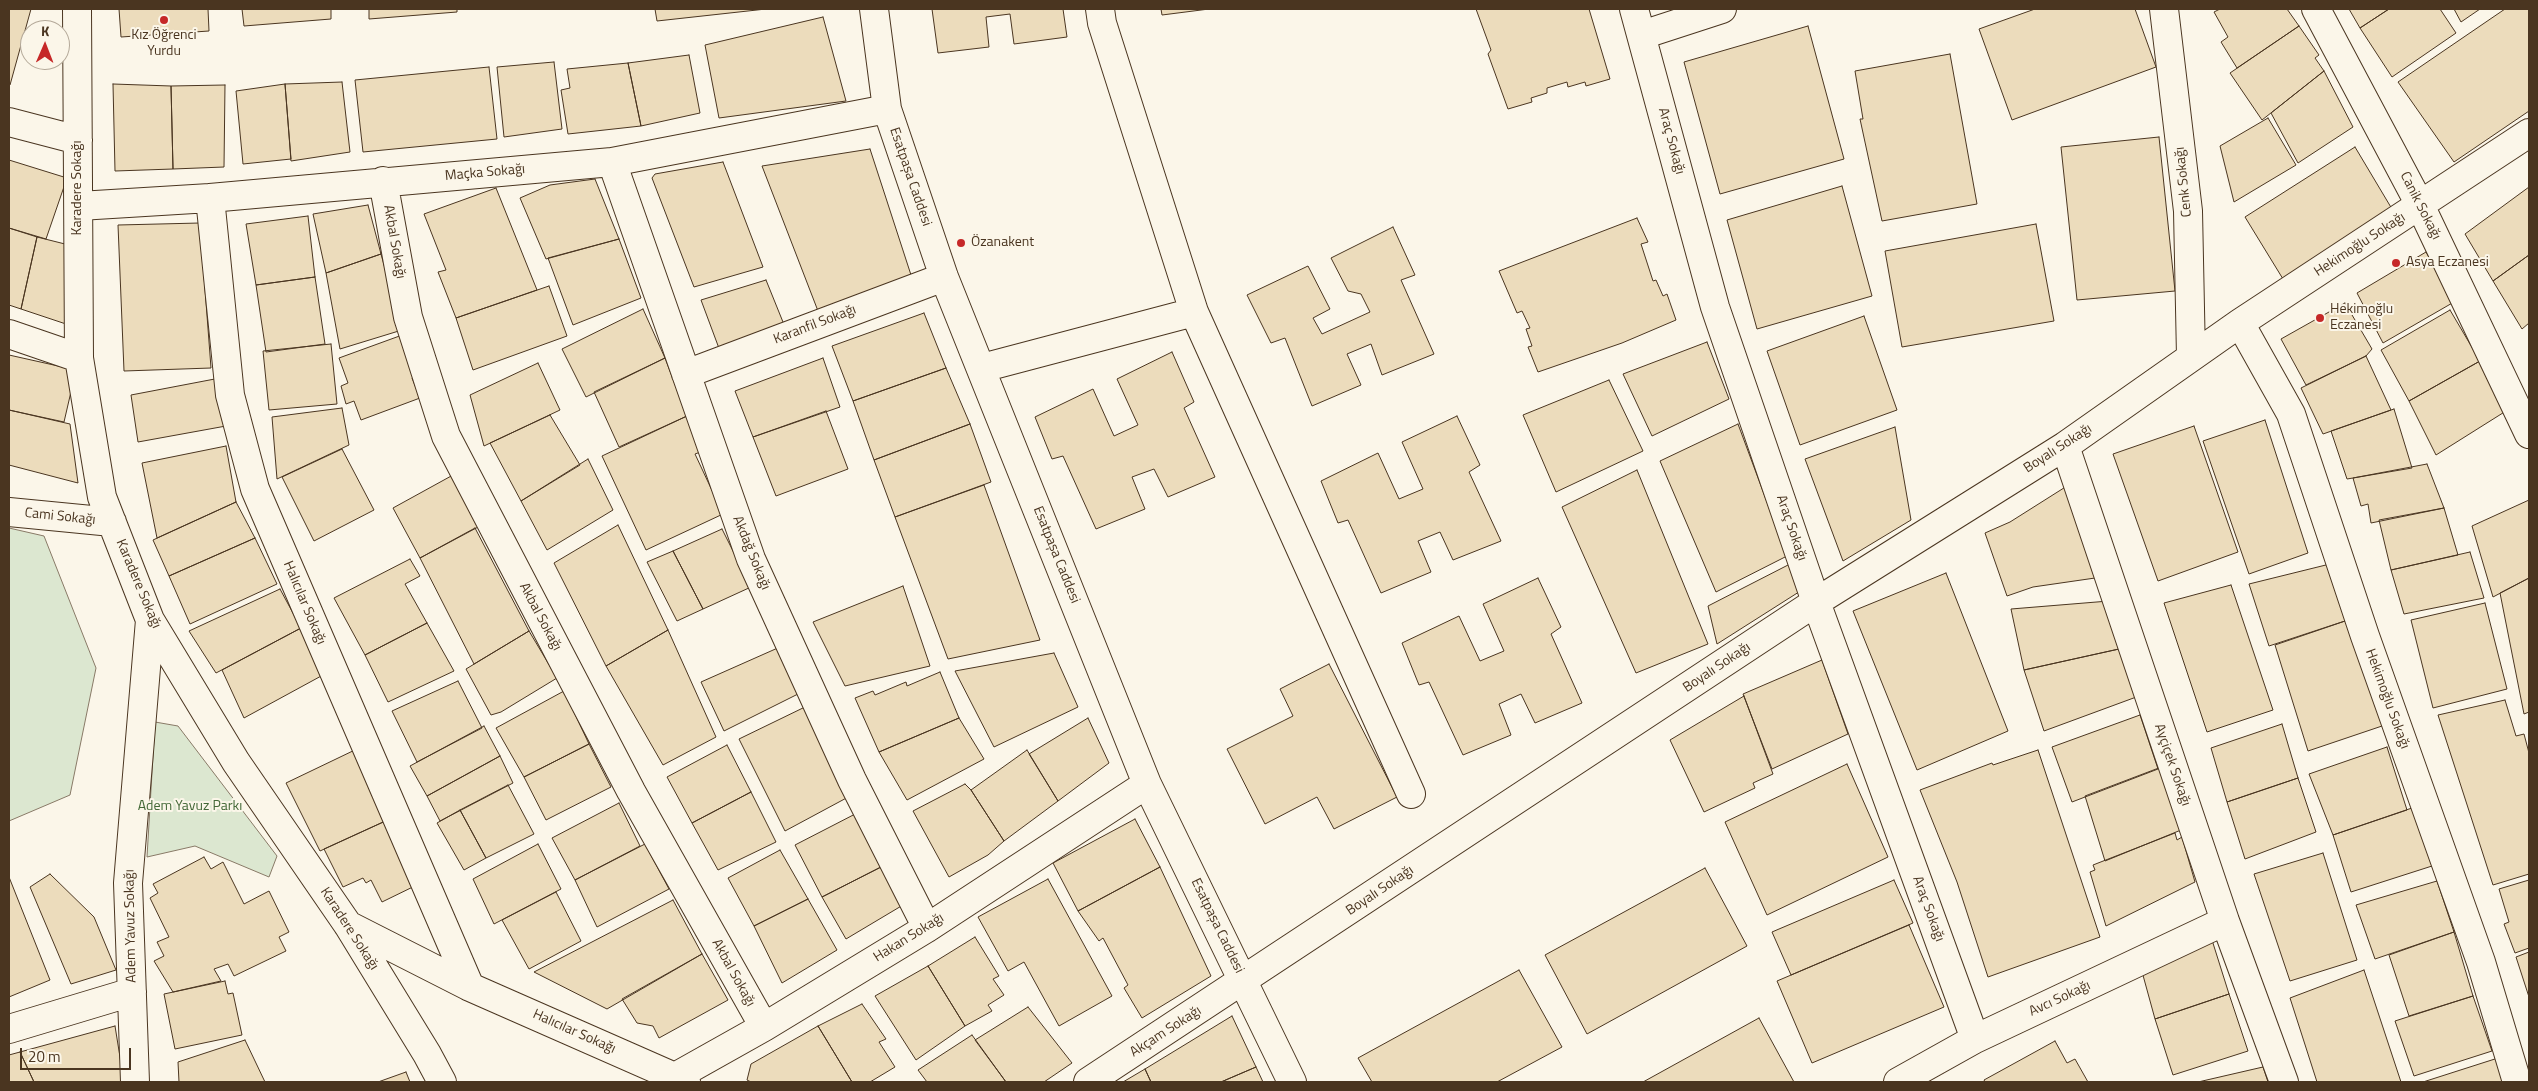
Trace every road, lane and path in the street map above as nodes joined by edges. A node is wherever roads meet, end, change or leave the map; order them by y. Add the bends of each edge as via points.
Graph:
1 (77, 9) edge
2 (874, 9) edge
3 (1100, 9) edge
4 (1634, 9) edge
5 (1722, 9) edge
6 (2164, 9) edge
7 (2316, 9) edge
8 (1642, 35) junction
9 (887, 110) junction
10 (9, 122) edge
11 (2529, 133) edge
12 (78, 140) junction
13 (612, 162) junction
14 (383, 181) junction
15 (210, 198) junction
16 (2420, 205) junction
17 (78, 206) junction
18 (944, 276) junction
19 (1194, 312) junction
20 (2240, 323) junction
21 (9, 334) edge
22 (2191, 356) junction
23 (79, 358) junction
24 (982, 368) junction
25 (686, 374) junction
26 (2529, 434) edge
27 (2065, 446) junction
28 (9, 512) edge
29 (112, 522) junction
30 (1816, 602) junction
31 (150, 620) junction
32 (1147, 784) junction
33 (1411, 794) dead end
34 (2225, 922) junction
35 (348, 925) junction
36 (926, 928) junction
37 (1244, 981) junction
38 (470, 987) junction
39 (132, 992) junction
40 (764, 1027) junction
41 (9, 1029) edge
42 (1975, 1038) junction
43 (676, 1081) edge
44 (135, 1082) edge
45 (442, 1082) edge
46 (1088, 1082) edge
47 (1292, 1082) edge
48 (1898, 1082) edge
49 (2284, 1082) edge
50 (2517, 1082) edge

1 - 12 street, Karadere Sokağı
2 - 9 street, Esatpaşa Caddesi
3 - 19 street
4 - 8 street, Araç Sokağı
5 - 8 street
6 - 22 street, Cenk Sokağı via 2188,212
7 - 16 street, Canik Sokağı
8 - 30 street, Araç Sokağı via 1715,307
9 - 13 street, Maçka Sokağı
9 - 18 street, Esatpaşa Caddesi
10 - 12 street
11 - 16 street, Hekimoğlu Sokağı
12 - 17 street, Karadere Sokağı
13 - 14 street, Maçka Sokağı
13 - 25 street, Akdağ Sokağı
14 - 15 street, Maçka Sokağı
14 - 40 street, Akbal Sokağı via 408,317 446,436 631,791
15 - 17 street, Maçka Sokağı
15 - 38 street, Halıcılar Sokağı via 230,395 255,489
16 - 20 street, Hekimoğlu Sokağı
16 - 26 street, Canik Sokağı
17 - 23 street, Karadere Sokağı
18 - 24 street, Esatpaşa Caddesi
18 - 25 street, Karanfil Sokağı
19 - 24 street
19 - 33 street
20 - 22 street, Hekimoğlu Sokağı
20 - 50 street, Hekimoğlu Sokağı via 2291,414 2365,636 2481,962
21 - 23 street
22 - 27 street, Boyalı Sokağı
23 - 29 street, Karadere Sokağı via 102,497
24 - 32 street, Esatpaşa Caddesi
25 - 36 street, Akdağ Sokağı via 751,559 852,780
27 - 30 street, Boyalı Sokağı
27 - 34 street, Ayçiçek Sokağı
28 - 29 street, Cami Sokağı
29 - 31 street, Karadere Sokağı
30 - 37 street, Boyalı Sokağı
30 - 42 street, Araç Sokağı
31 - 35 street, Karadere Sokağı via 236,762
31 - 39 street, Adem Yavuz Sokağı via 128,883
32 - 36 street, Hakan Sokağı
32 - 37 street, Esatpaşa Caddesi
34 - 42 street, Avcı Sokağı
34 - 49 street, Ayçiçek Sokağı
35 - 38 street, Halıcılar Sokağı
35 - 45 street, Karadere Sokağı
36 - 40 street, Hakan Sokağı
37 - 46 street, Akçam Sokağı
37 - 47 street, Esatpaşa Caddesi
38 - 43 street, Halıcılar Sokağı
39 - 41 street
39 - 44 street, Adem Yavuz Sokağı
40 - 43 street, Hakan Sokağı
42 - 48 street, Avcı Sokağı

